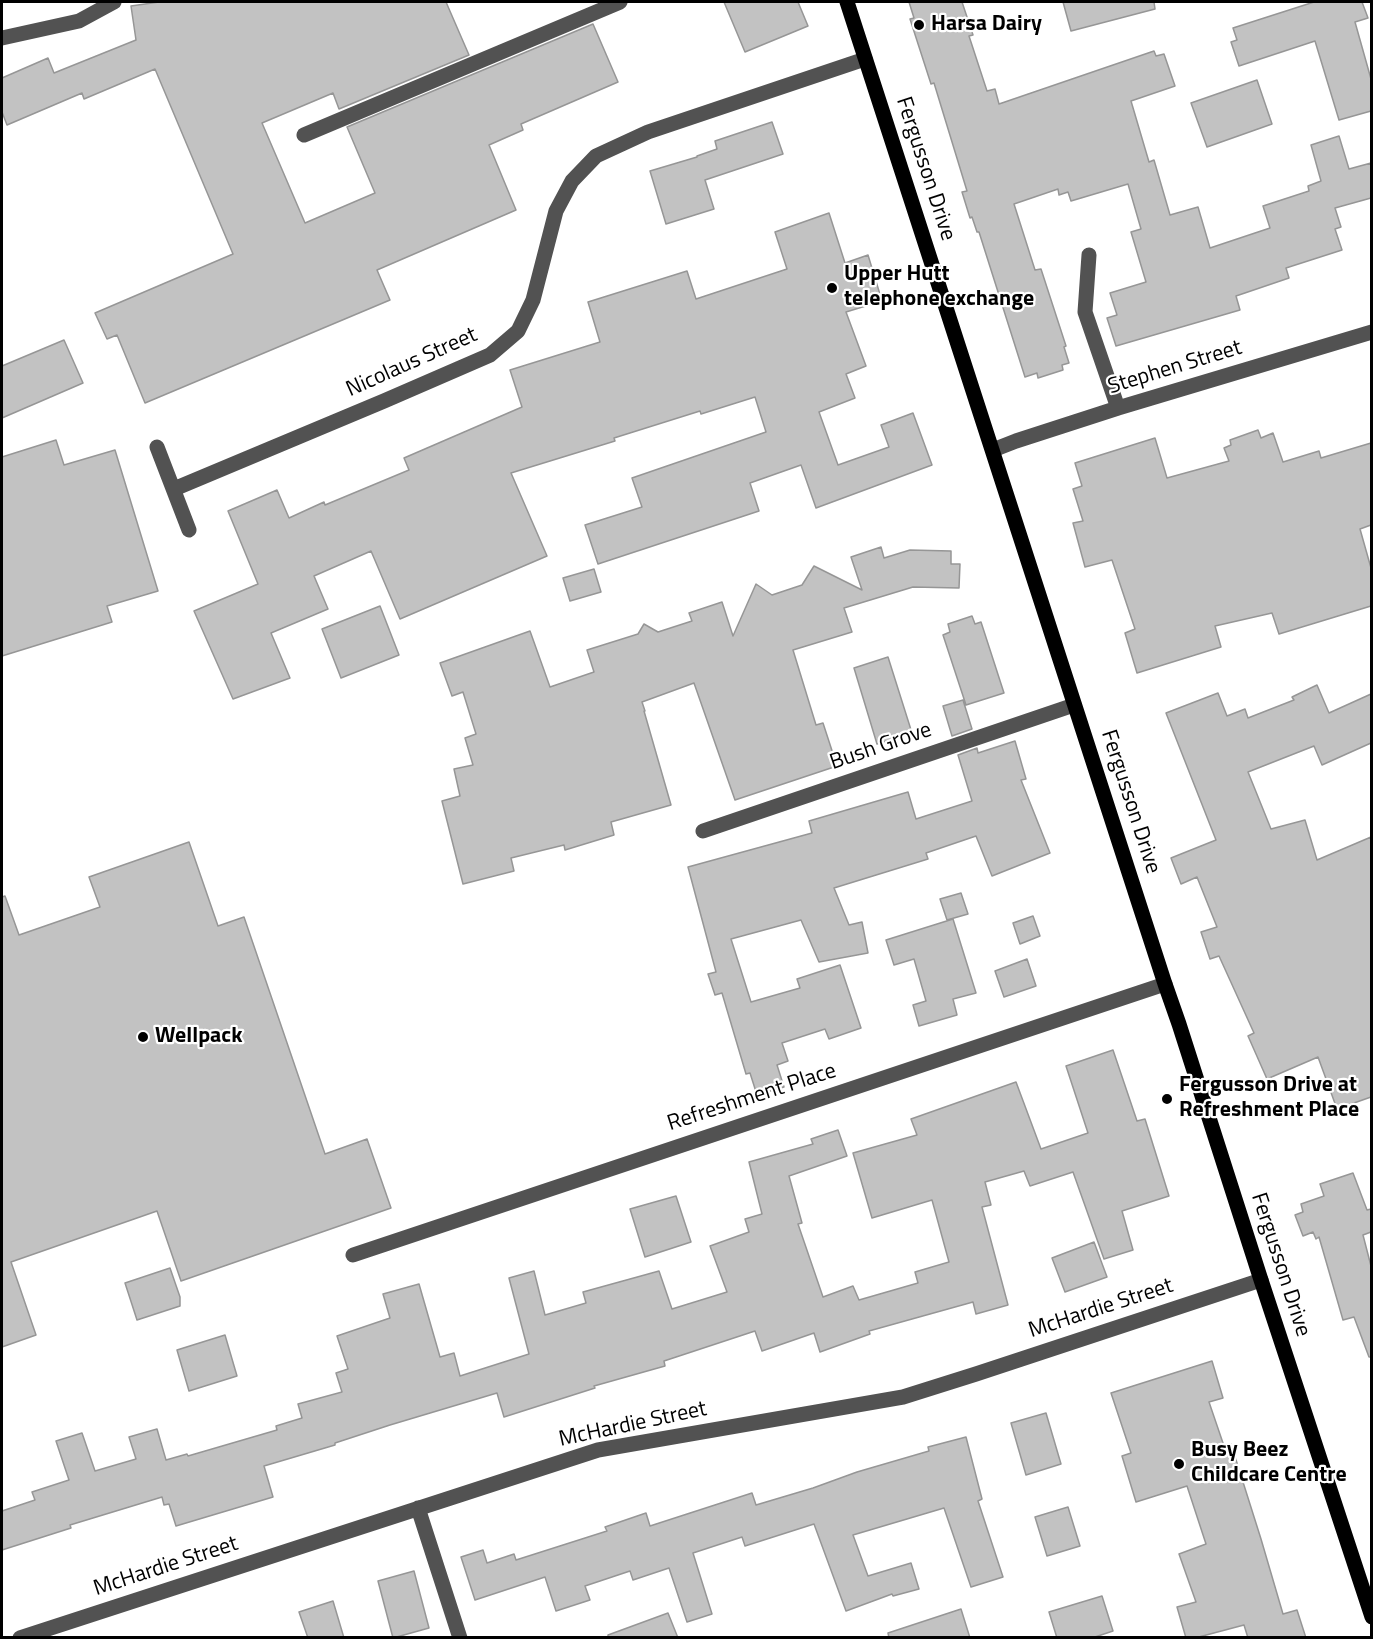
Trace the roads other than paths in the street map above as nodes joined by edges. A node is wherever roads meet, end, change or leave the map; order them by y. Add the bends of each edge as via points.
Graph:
1 (114, 2) edge
2 (620, 2) edge
3 (847, 2) edge
4 (2, 38) edge
5 (865, 59) junction
6 (304, 135) dead end
7 (1089, 255) dead end
8 (1371, 332) edge
9 (1118, 408) junction
10 (157, 447) dead end
11 (993, 450) junction
12 (174, 489) junction
13 (189, 530) dead end
14 (1074, 705) junction
15 (703, 831) dead end
16 (1165, 984) junction
17 (353, 1255) dead end
18 (1261, 1280) junction
19 (418, 1509) junction
20 (1371, 1617) edge
21 (20, 1638) edge
22 (460, 1638) edge

1 - 4 street via 79,21
2 - 6 street
3 - 5 main road, Fergusson Drive
5 - 11 main road, Fergusson Drive
5 - 12 street, Nicolaus Street via 648,132 596,156 572,181 556,211 533,300 518,331 490,355
7 - 9 street via 1085,312
8 - 9 street, Stephen Street
9 - 11 street, Stephen Street
10 - 12 street
11 - 14 main road, Fergusson Drive
12 - 13 street
14 - 15 street, Bush Grove
14 - 16 main road, Fergusson Drive
16 - 17 street, Refreshment Place
16 - 18 main road, Fergusson Drive
18 - 19 street, McHardie Street via 903,1397 598,1450
18 - 20 main road, Fergusson Drive
19 - 21 street, McHardie Street
19 - 22 street

